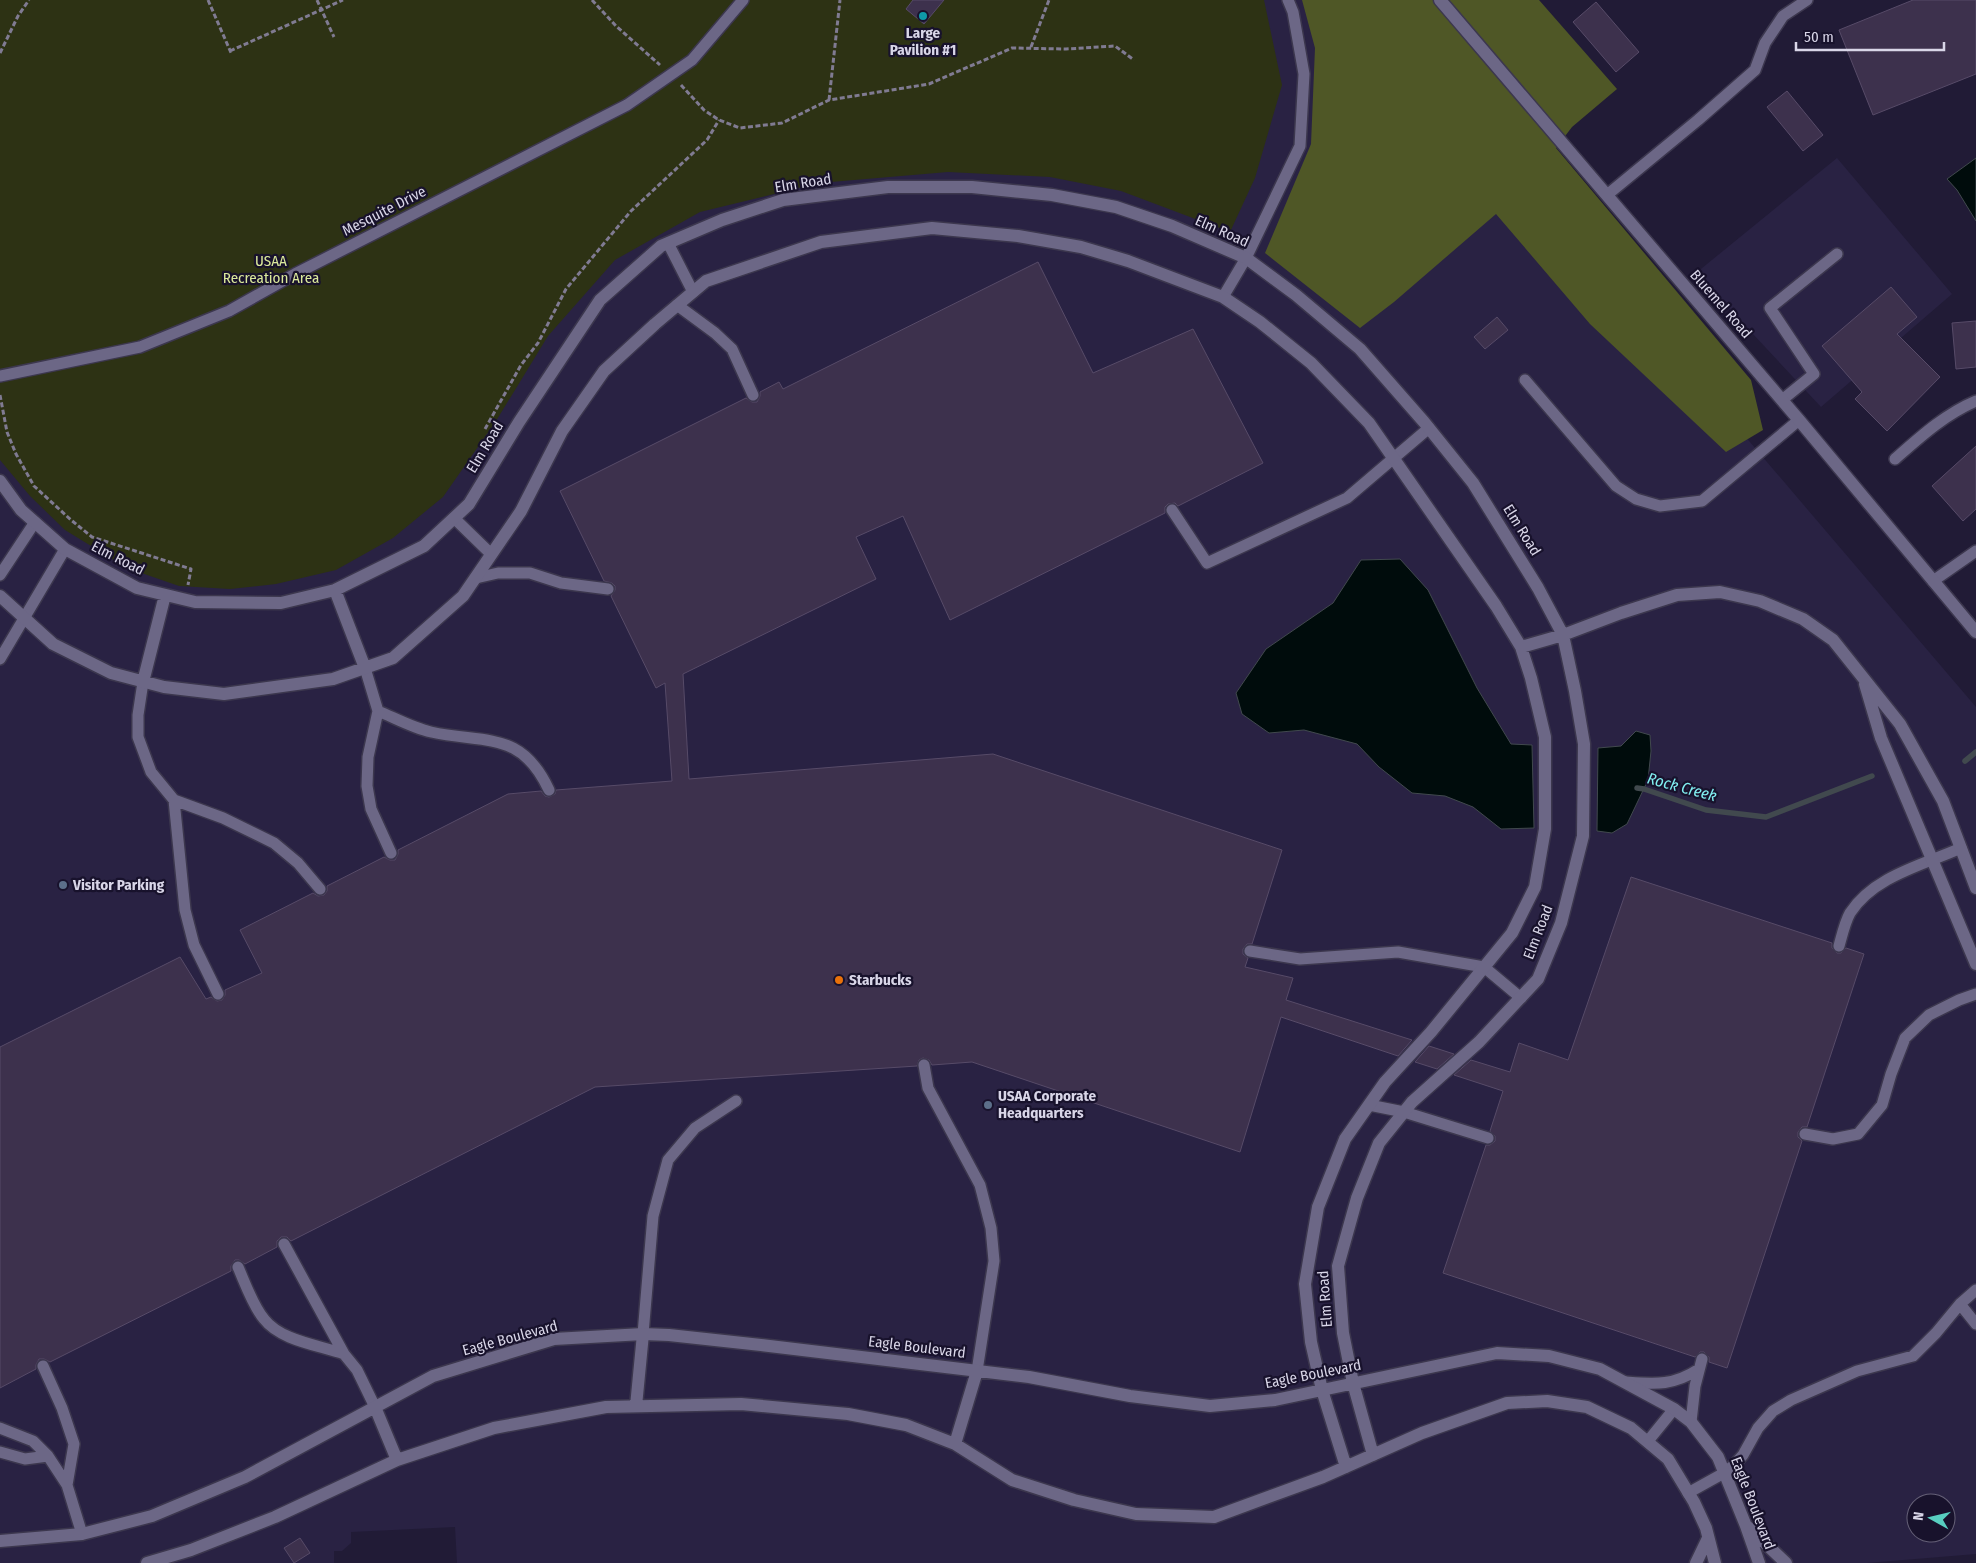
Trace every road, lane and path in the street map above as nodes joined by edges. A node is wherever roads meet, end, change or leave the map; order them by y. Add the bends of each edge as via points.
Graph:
1 (28, 0) edge
2 (208, 0) edge
3 (317, 0) edge
4 (343, 0) edge
5 (592, 0) edge
6 (743, 0) edge
7 (840, 0) edge
8 (1048, 0) edge
9 (1288, 0) edge
10 (1440, 0) edge
11 (1808, 0) edge
12 (322, 10) junction
13 (334, 37) dead end
14 (1031, 47) junction
15 (0, 53) edge
16 (1134, 60) dead end
17 (671, 74) junction
18 (829, 100) junction
19 (719, 120) junction
20 (1607, 196) junction
21 (668, 243) junction
22 (1837, 254) dead end
23 (1246, 258) junction
24 (693, 292) junction
25 (1222, 297) junction
26 (676, 306) junction
27 (0, 376) edge
28 (1525, 380) dead end
29 (0, 395) edge
30 (753, 395) dead end
31 (1782, 400) junction
32 (1976, 401) edge
33 (1799, 420) junction
34 (1429, 428) junction
35 (484, 429) dead end
36 (1394, 458) junction
37 (1895, 459) dead end
38 (0, 481) edge
39 (1172, 510) dead end
40 (454, 518) junction
41 (34, 522) junction
42 (65, 549) junction
43 (1976, 551) edge
44 (491, 554) junction
45 (0, 575) edge
46 (476, 578) junction
47 (1933, 581) junction
48 (608, 589) dead end
49 (335, 590) junction
50 (165, 595) junction
51 (0, 596) edge
52 (186, 600) junction
53 (24, 618) junction
54 (1976, 632) edge
55 (1562, 635) junction
56 (1521, 647) junction
57 (0, 659) edge
58 (365, 668) junction
59 (1863, 676) junction
60 (143, 682) junction
61 (378, 710) junction
62 (549, 790) dead end
63 (174, 800) junction
64 (1961, 848) junction
65 (392, 853) dead end
66 (1933, 860) junction
67 (1976, 888) edge
68 (320, 889) dead end
69 (1839, 946) dead end
70 (1250, 951) dead end
71 (1976, 964) edge
72 (1484, 967) junction
73 (218, 994) dead end
74 (1976, 994) edge
75 (1520, 998) junction
76 (924, 1065) dead end
77 (736, 1101) dead end
78 (1369, 1105) junction
79 (1404, 1112) junction
80 (1805, 1134) dead end
81 (1488, 1138) dead end
82 (284, 1244) dead end
83 (238, 1268) dead end
84 (1976, 1290) edge
85 (1960, 1304) junction
86 (1976, 1324) edge
87 (643, 1334) junction
88 (344, 1354) junction
89 (43, 1366) dead end
90 (977, 1371) junction
91 (1626, 1382) junction
92 (1353, 1383) junction
93 (1322, 1390) junction
94 (636, 1406) junction
95 (375, 1408) junction
96 (1674, 1409) junction
97 (1691, 1422) junction
98 (0, 1428) edge
99 (1648, 1441) junction
100 (955, 1444) junction
101 (0, 1452) edge
102 (1373, 1455) junction
103 (48, 1456) junction
104 (397, 1460) junction
105 (1346, 1467) junction
106 (1724, 1473) junction
107 (67, 1486) junction
108 (1688, 1493) junction
109 (1746, 1526) junction
110 (82, 1534) junction
111 (1708, 1538) junction
112 (0, 1541) edge
113 (148, 1563) edge
114 (1696, 1563) edge
115 (1715, 1563) edge
116 (1759, 1563) edge
117 (1786, 1563) edge

1 - 15 path
2 - 12 path via 231,53
3 - 12 path
4 - 12 path
5 - 17 path via 616,26
6 - 17 lane, Mesquite Drive via 692,60
7 - 18 path
8 - 14 path
9 - 23 lane via 1304,74 1300,146
10 - 20 street, Bluemel Road
11 - 20 lane via 1783,16 1765,43 1755,70
12 - 13 path
14 - 16 path via 1115,46
14 - 18 path via 1012,48 929,84
17 - 19 path via 704,110
17 - 27 lane, Mesquite Drive via 627,105 228,311 140,347
18 - 19 path via 782,123 740,128
19 - 35 path via 707,140 631,211 566,289 538,343 521,365
20 - 31 street, Bluemel Road
21 - 23 street, Elm Road via 722,220 783,200 888,187 972,187 1052,195 1116,206
21 - 24 lane
21 - 40 street, Elm Road via 600,300 519,422 470,504
22 - 31 lane via 1770,308 1814,374
23 - 25 lane
23 - 34 street, Elm Road via 1360,349
24 - 25 street, Elm Road via 706,281 822,242 932,228 1018,236 1081,247 1128,261
24 - 26 street, Elm Road
25 - 36 street, Elm Road via 1260,322 1311,363 1370,423
26 - 30 lane via 715,332 732,349
26 - 44 street, Elm Road via 604,371 562,431 520,511
28 - 33 lane via 1616,486 1636,499 1660,506 1702,501
29 - 52 path via 7,432 34,486 92,537 191,568
31 - 33 street, Bluemel Road
32 - 37 lane via 1935,424
33 - 47 street, Bluemel Road
34 - 36 lane
34 - 55 street, Elm Road via 1473,483 1538,588
36 - 39 lane via 1347,498 1207,563
36 - 56 street, Elm Road
38 - 41 street, Elm Road
40 - 44 lane
40 - 49 street, Elm Road via 424,546
41 - 42 street, Elm Road
41 - 45 lane
42 - 50 street, Elm Road via 138,588
42 - 53 lane
43 - 47 lane
44 - 46 street, Elm Road
46 - 48 lane via 498,573 530,573 562,583
46 - 58 street, Elm Road via 463,596 393,658
47 - 54 street, Bluemel Road
49 - 52 street, Elm Road via 281,603
49 - 58 street
50 - 52 street, Elm Road
50 - 60 street
51 - 53 street, Elm Road
53 - 57 lane
53 - 60 street, Elm Road via 53,644 111,673
55 - 56 street
55 - 59 street via 1677,595 1720,592 1760,601 1803,619 1833,640
55 - 75 street, Elm Road via 1584,744 1583,836 1561,923 1538,979
56 - 72 street, Elm Road via 1545,737 1545,829 1535,887 1512,933
58 - 60 street, Elm Road via 333,678 224,694
58 - 61 lane
59 - 64 street via 1900,724 1943,801
59 - 66 street via 1882,738
60 - 63 lane via 138,737 151,772
61 - 62 lane via 429,732 503,743 520,751 534,764
61 - 65 lane via 368,757 367,786 371,809
63 - 68 lane via 223,818 274,843 298,863
63 - 73 lane via 185,910 194,945
64 - 66 lane
64 - 67 street
66 - 69 lane via 1886,880 1868,892 1850,914
66 - 71 street
70 - 72 lane via 1300,959 1398,952
72 - 75 lane
72 - 78 street, Elm Road
74 - 80 lane via 1929,1015 1905,1038 1882,1105 1858,1134 1833,1139
75 - 79 street, Elm Road via 1479,1042
76 - 90 lane via 928,1088 980,1185 992,1228 994,1261
77 - 87 lane via 695,1128 668,1160 653,1216
78 - 79 lane
78 - 93 street, Elm Road via 1345,1139 1318,1207 1305,1284 1311,1342
79 - 81 lane
79 - 92 street, Elm Road via 1379,1143 1357,1198 1338,1266 1343,1333
82 - 88 lane
83 - 88 lane via 263,1318 273,1329 289,1338
84 - 85 lane
85 - 86 lane
85 - 106 lane via 1913,1356 1857,1371 1773,1411 1758,1428 1743,1455
87 - 90 street, Eagle Boulevard
87 - 94 street
87 - 95 street, Eagle Boulevard via 554,1340 433,1376
88 - 95 lane via 357,1370
89 - 107 lane via 74,1444
90 - 93 street, Eagle Boulevard via 1210,1406 1275,1400
90 - 100 street
91 - 92 street, Eagle Boulevard via 1600,1369 1549,1356 1496,1353
91 - 96 street, Eagle Boulevard
91 - 97 lane via 1677,1381 1700,1364
92 - 93 street, Eagle Boulevard
92 - 102 street, Elm Road
93 - 105 street, Elm Road
94 - 100 street via 742,1404 848,1414 906,1425
94 - 104 street via 606,1407 494,1428
95 - 104 street
95 - 110 street, Eagle Boulevard via 237,1481 152,1516
96 - 97 street, Eagle Boulevard
96 - 99 lane
97 - 106 street, Eagle Boulevard via 1718,1457
98 - 103 lane via 33,1442
99 - 102 street via 1631,1428 1587,1407 1546,1401 1517,1402 1422,1433
99 - 108 street via 1668,1459
100 - 105 street via 1012,1480 1074,1500 1136,1514 1214,1517
101 - 103 lane via 25,1459
102 - 105 street
103 - 107 lane
104 - 113 street via 275,1517 192,1550
106 - 108 lane
106 - 109 street, Eagle Boulevard
107 - 110 lane
108 - 111 street
109 - 116 street, Eagle Boulevard
109 - 117 street
110 - 112 street, Eagle Boulevard
111 - 114 street
111 - 115 street

